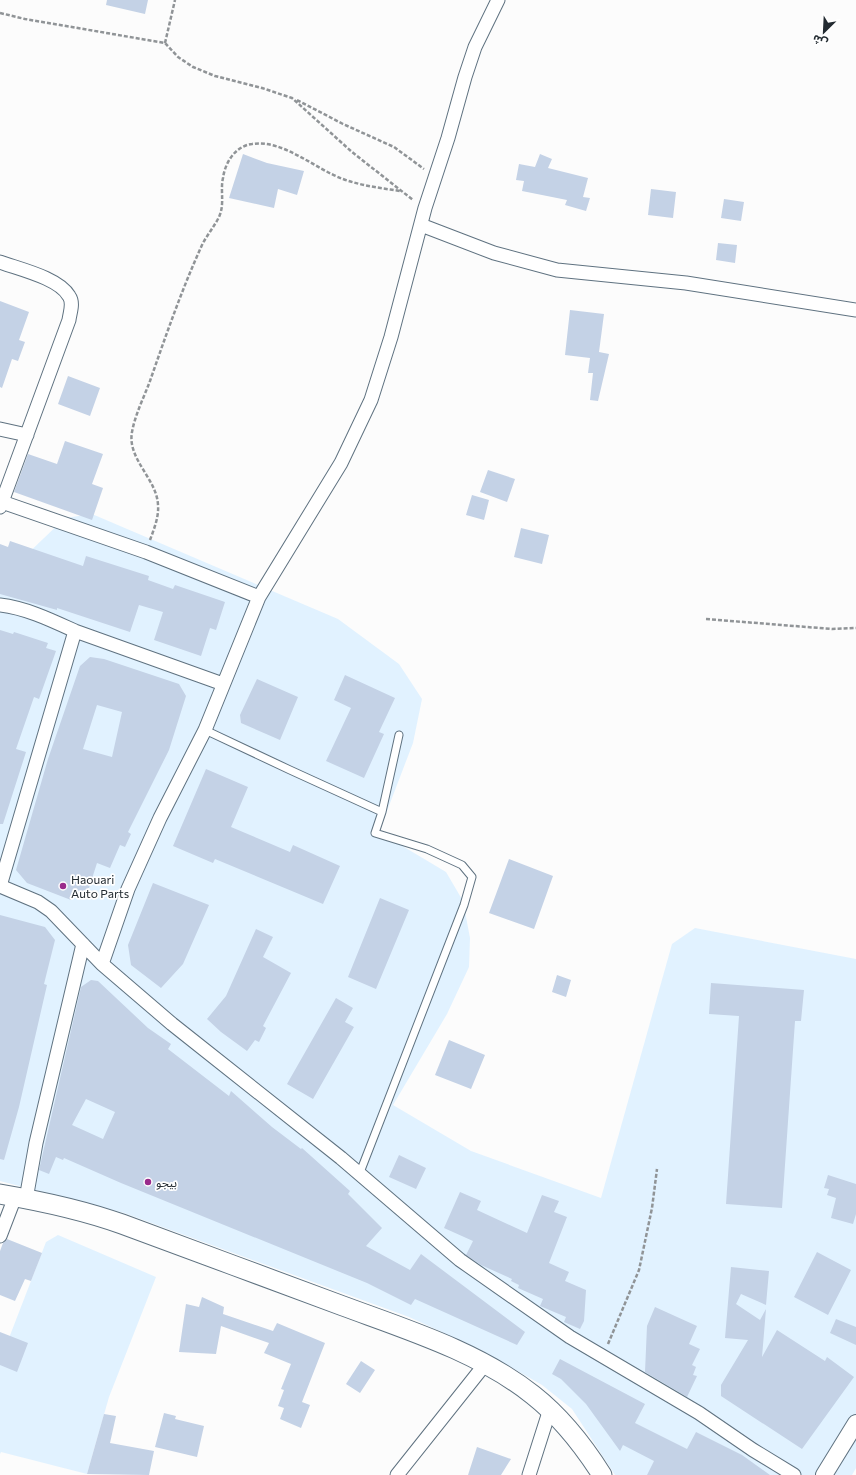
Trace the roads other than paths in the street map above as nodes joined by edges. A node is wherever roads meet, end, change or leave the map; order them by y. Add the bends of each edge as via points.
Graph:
1 (498, 0) edge
2 (421, 225) junction
3 (0, 262) edge
4 (856, 310) edge
5 (0, 430) edge
6 (27, 435) junction
7 (1, 504) edge
8 (259, 597) junction
9 (0, 606) edge
10 (75, 631) junction
11 (222, 684) junction
12 (205, 730) junction
13 (399, 735) dead end
14 (382, 812) junction
15 (0, 886) edge
16 (83, 944) junction
17 (102, 964) junction
18 (359, 1174) junction
19 (14, 1197) edge
20 (0, 1236) edge
21 (486, 1363) junction
22 (550, 1409) junction
23 (856, 1423) edge
24 (397, 1475) edge
25 (529, 1475) edge
26 (602, 1475) edge
27 (794, 1475) edge
28 (824, 1475) edge

1 - 2 street via 467,70
2 - 4 street via 494,253 557,270 686,283
2 - 8 street via 371,400 341,463
3 - 6 street via 51,281 70,296 72,303 69,320
5 - 6 street
6 - 7 street
7 - 8 street via 146,552
8 - 11 street
9 - 10 street via 39,616
10 - 11 street
10 - 15 street
11 - 12 street
12 - 14 lane
12 - 17 street via 145,849
13 - 14 lane
14 - 18 lane via 375,833 427,849 462,865 472,877 464,905
15 - 16 street via 38,902 51,911
16 - 17 street
16 - 19 street via 36,1143
17 - 18 street via 172,1024
18 - 27 street via 460,1260 506,1294 602,1357 698,1413
19 - 20 street
19 - 21 main road via 122,1224 385,1322
21 - 22 main road
21 - 24 street
22 - 25 street
22 - 26 main road via 583,1446
23 - 28 street

